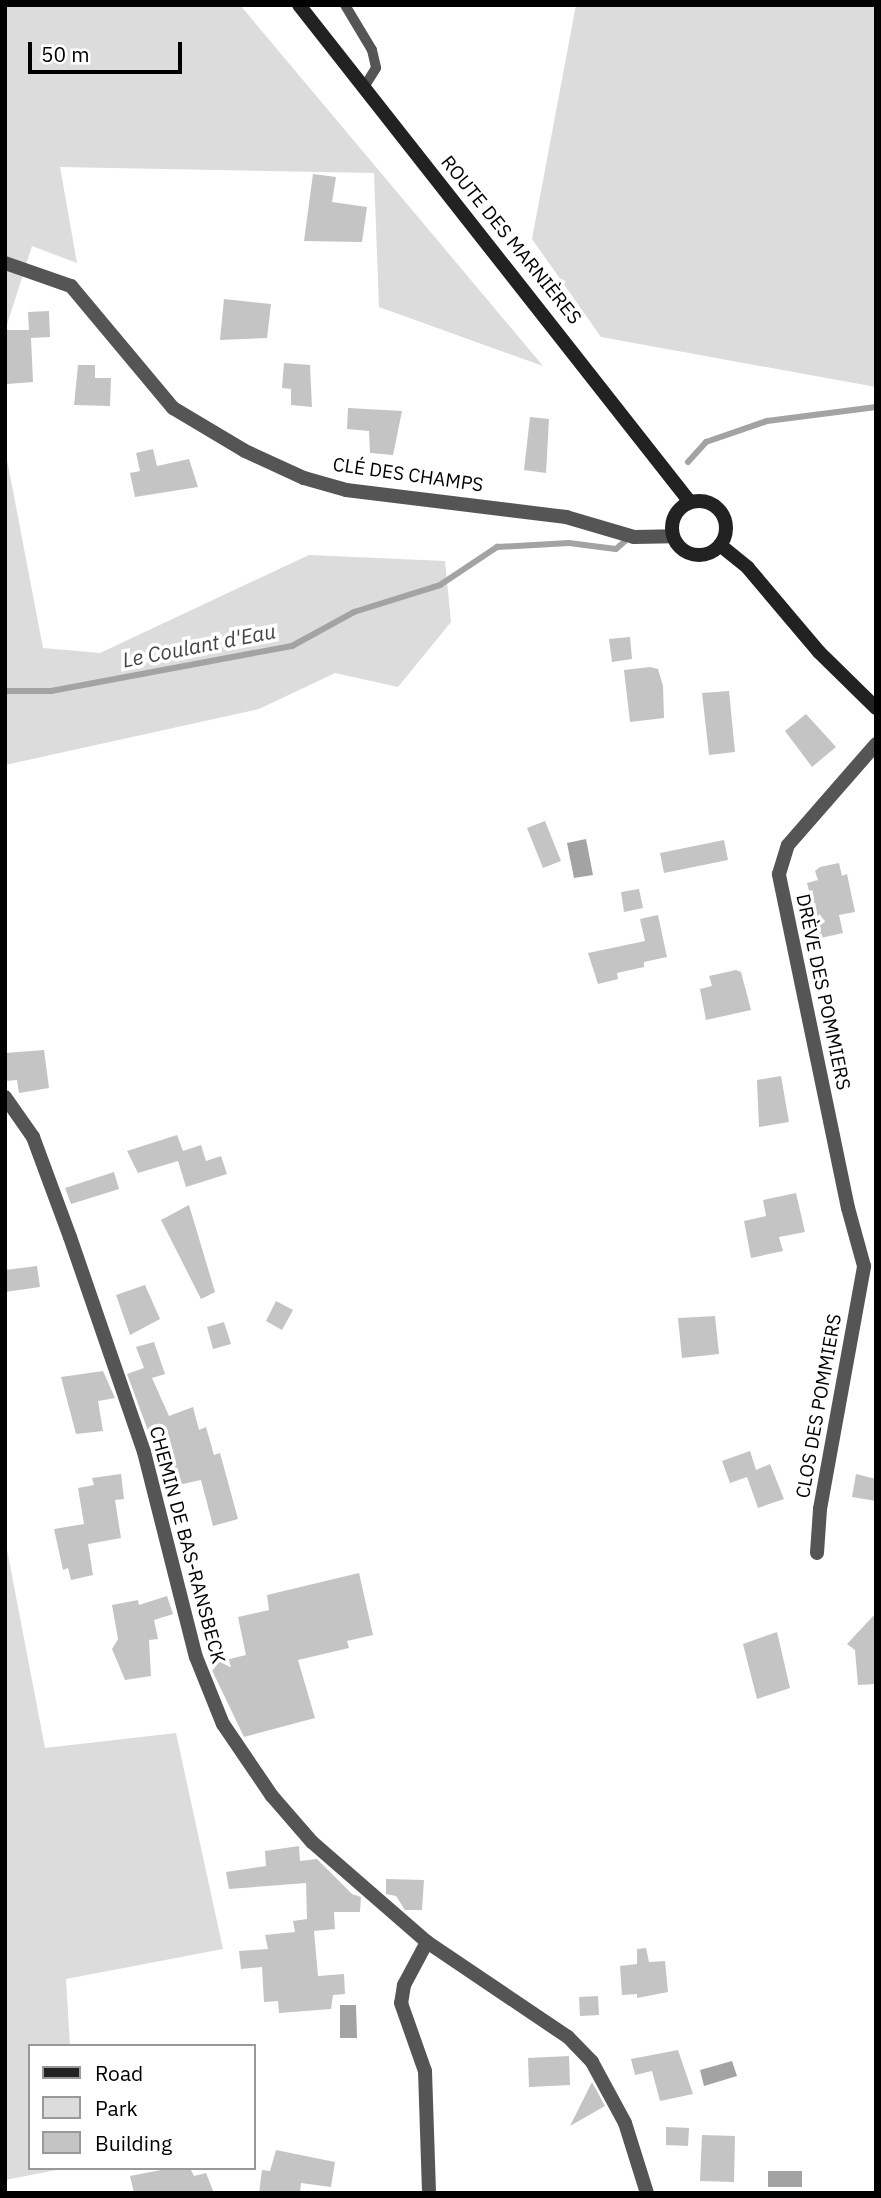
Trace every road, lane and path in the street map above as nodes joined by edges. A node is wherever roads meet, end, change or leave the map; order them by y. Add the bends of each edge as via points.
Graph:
1 (299, 5) edge
2 (345, 5) edge
3 (364, 87) junction
4 (5, 263) edge
5 (691, 502) junction
6 (673, 536) junction
7 (720, 545) junction
8 (876, 708) edge
9 (876, 744) edge
10 (5, 1097) edge
11 (870, 1267) edge
12 (817, 1553) dead end
13 (427, 1942) junction
14 (429, 2193) edge
15 (647, 2193) edge

1 - 3 street, ROUTE DES MARNIÈRES
2 - 3 lane via 372,50 376,68
3 - 5 street, ROUTE DES MARNIÈRES
4 - 6 street, CLÉ DES CHAMPS via 71,286 86,299 149,385 173,408 234,445 304,478 346,490 566,517 634,537
5 - 6 street via 675,515
5 - 7 street via 713,505 722,513 725,535
6 - 7 street via 681,548 694,554 708,553
7 - 8 street via 748,568 819,652
9 - 11 street, DRÈVE DES POMMIERS via 788,845 779,874 848,1208
10 - 13 street, CHEMIN DE BAS-RANSBECK via 33,1138 70,1237 144,1452 196,1657 223,1724 291,1820
11 - 12 street, CLOS DES POMMIERS via 820,1509
13 - 14 street via 404,1985 401,2003 425,2071
13 - 15 street, CHEMIN DE BAS-RANSBECK via 568,2037 592,2062 625,2123

